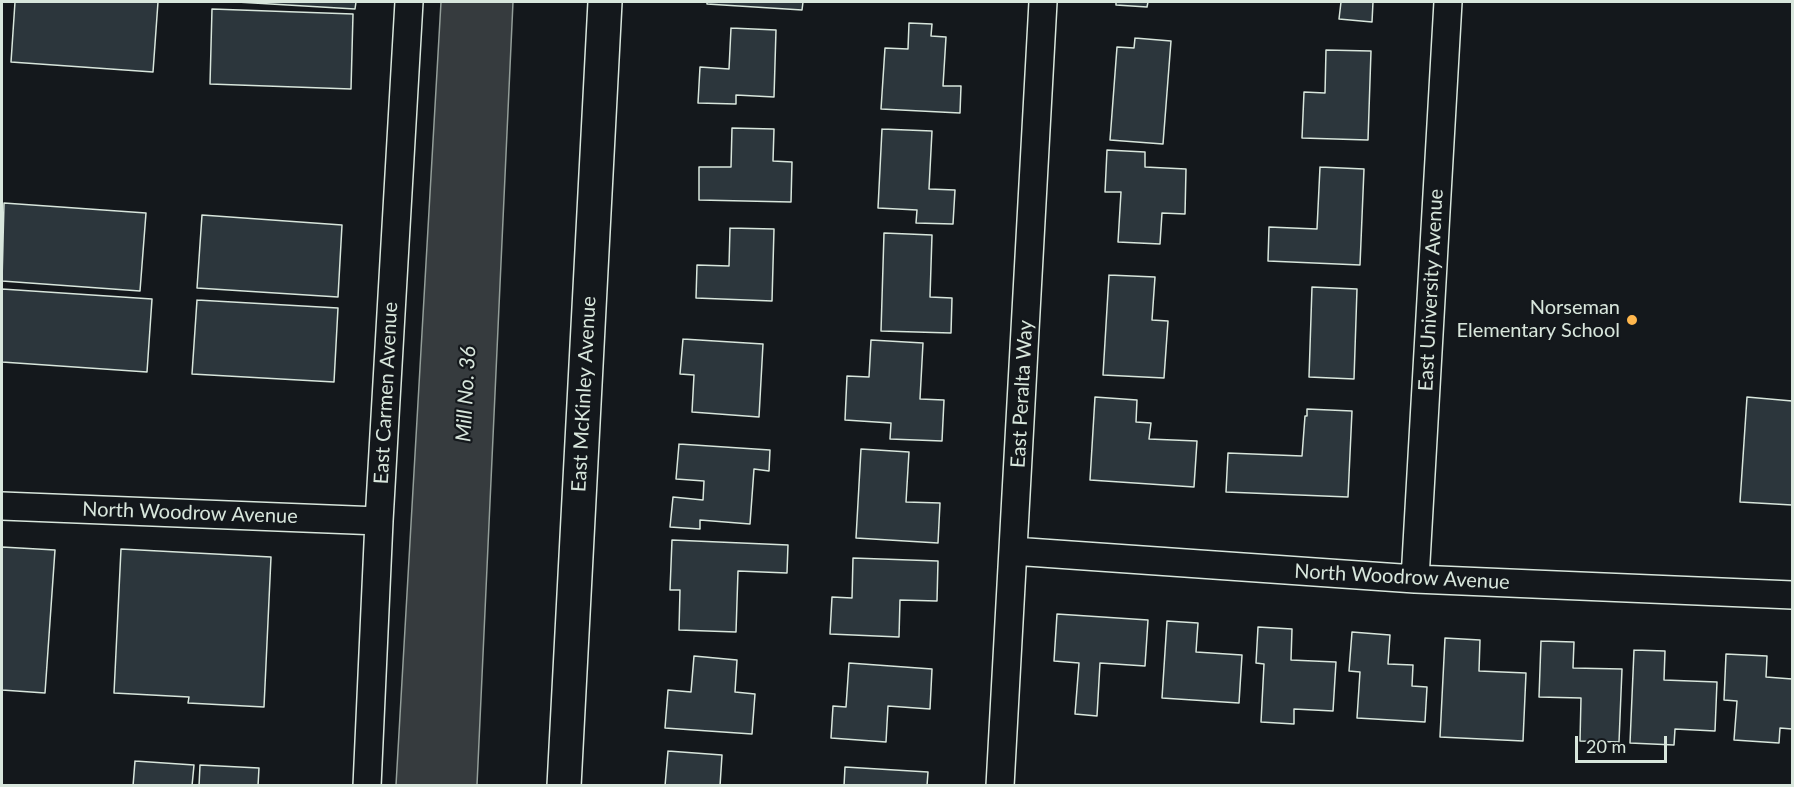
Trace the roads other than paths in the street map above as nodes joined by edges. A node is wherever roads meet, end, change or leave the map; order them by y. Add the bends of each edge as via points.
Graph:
1 (409, 2) edge
2 (605, 2) edge
3 (1043, 2) edge
4 (1448, 2) edge
5 (2, 506) edge
6 (379, 521) junction
7 (1013, 551) junction
8 (1415, 579) junction
9 (1792, 595) edge
10 (367, 786) edge
11 (564, 786) edge
12 (1000, 786) edge

1 - 6 street, East Carmen Avenue
2 - 11 main road, East McKinley Avenue
3 - 7 street, East Peralta Way
4 - 8 street, East University Avenue
5 - 6 street, North Woodrow Avenue
6 - 10 street, East Carmen Avenue
7 - 8 street, North Woodrow Avenue
7 - 12 street, East Peralta Way
8 - 9 street, North Woodrow Avenue

